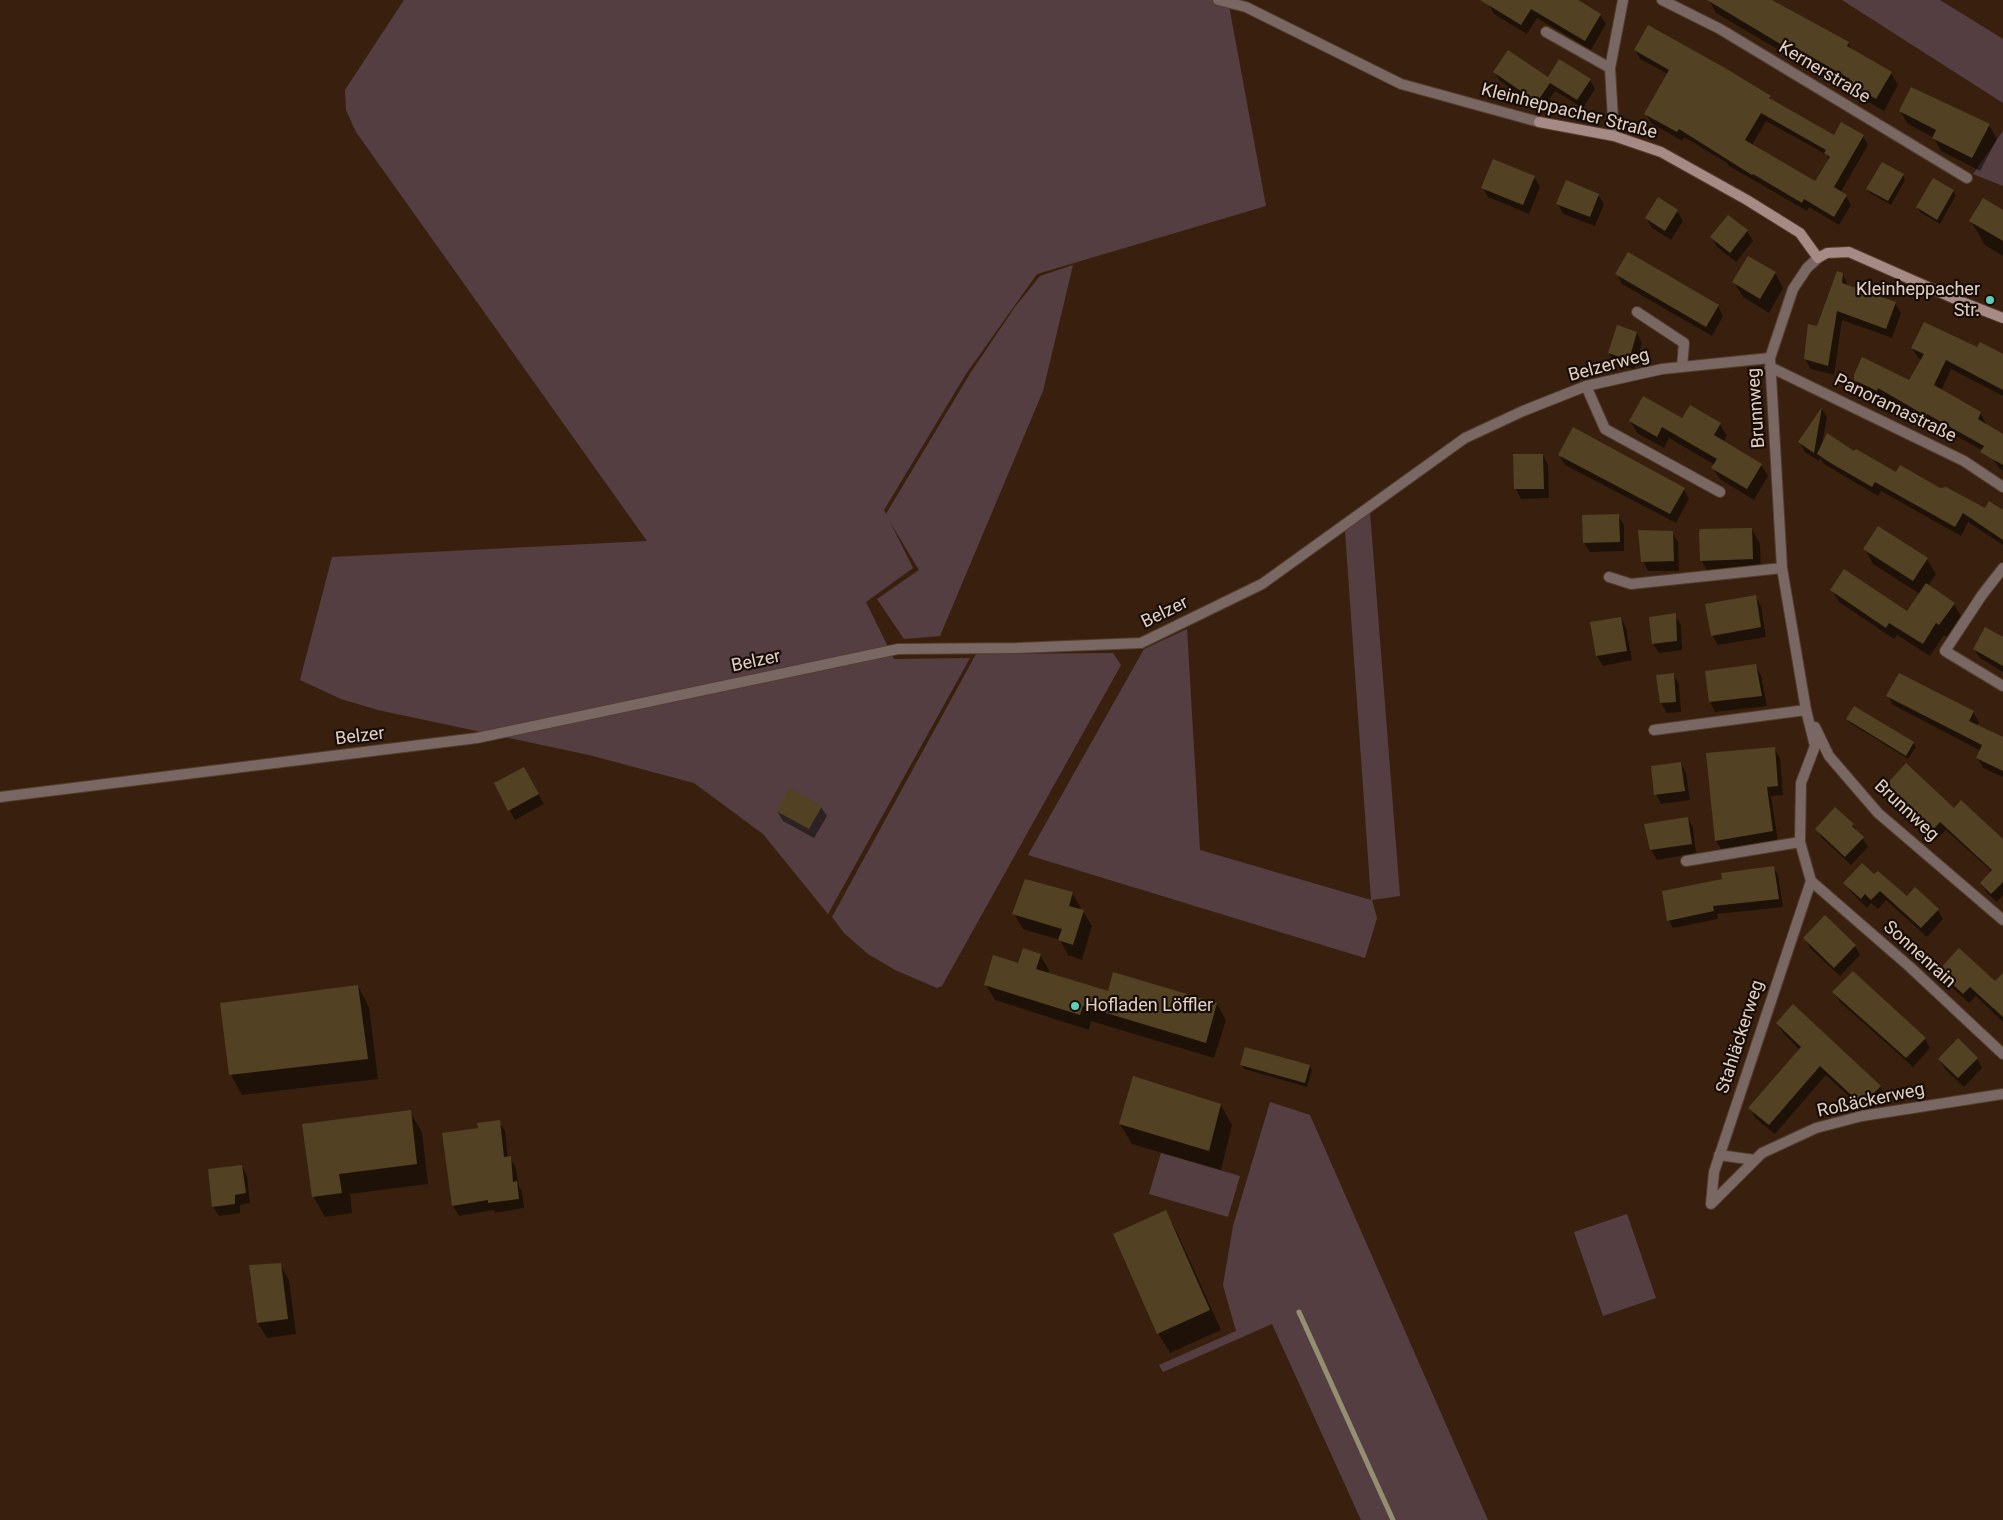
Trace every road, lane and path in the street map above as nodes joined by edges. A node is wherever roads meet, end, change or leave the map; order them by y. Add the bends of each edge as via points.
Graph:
1 (1218, 0) edge
2 (1623, 0) edge
3 (1662, 0) edge
4 (1546, 32) dead end
5 (1610, 68) junction
6 (1614, 136) junction
7 (1967, 178) dead end
8 (1818, 258) junction
9 (1637, 312) dead end
10 (2003, 318) edge
11 (1770, 362) junction
12 (1682, 367) junction
13 (1586, 386) junction
14 (1465, 438) joint
15 (2003, 487) edge
16 (1720, 492) dead end
17 (1782, 568) junction
18 (2003, 568) edge
19 (1609, 577) dead end
20 (2003, 686) edge
21 (1806, 710) junction
22 (1654, 730) dead end
23 (0, 797) edge
24 (1800, 842) junction
25 (1686, 861) dead end
26 (1811, 881) junction
27 (2003, 920) edge
28 (2003, 1054) edge
29 (2003, 1094) edge
30 (1719, 1155) junction
31 (1755, 1160) junction
32 (1711, 1204) joint

1 - 6 street, Kleinheppacher Straße via 1246,7 1402,84 1539,122
2 - 5 street
3 - 7 street, Kernerstraße via 1720,29
4 - 5 street
5 - 6 street
6 - 8 street, Kleinheppacher Straße via 1661,152 1747,200 1800,233
8 - 10 street via 1827,253 1849,252
8 - 11 street, Brunnweg via 1793,289
9 - 12 street via 1684,343
11 - 12 street, Belzerweg
11 - 15 street, Panoramastraße via 1964,461
11 - 17 street, Brunnweg
12 - 13 street, Belzerweg
13 - 14 street, Belzerweg
13 - 16 street via 1605,429
14 - 23 street, Belzer via 1262,584 1141,644 898,649 477,738
17 - 19 street via 1632,584
17 - 21 street, Brunnweg
18 - 20 street via 1945,650
21 - 22 street
21 - 24 street, Brunnweg via 1814,746 1801,783
21 - 27 street, Brunnweg via 1829,756 1878,812
24 - 25 street
24 - 26 street, Brunnweg
26 - 28 street, Sonnenrain
26 - 30 street, Stahläckerweg
29 - 31 street, Roßäckerweg via 1862,1116 1816,1128 1762,1153
30 - 31 street
30 - 32 street, Stahläckerweg
31 - 32 street, Roßäckerweg

